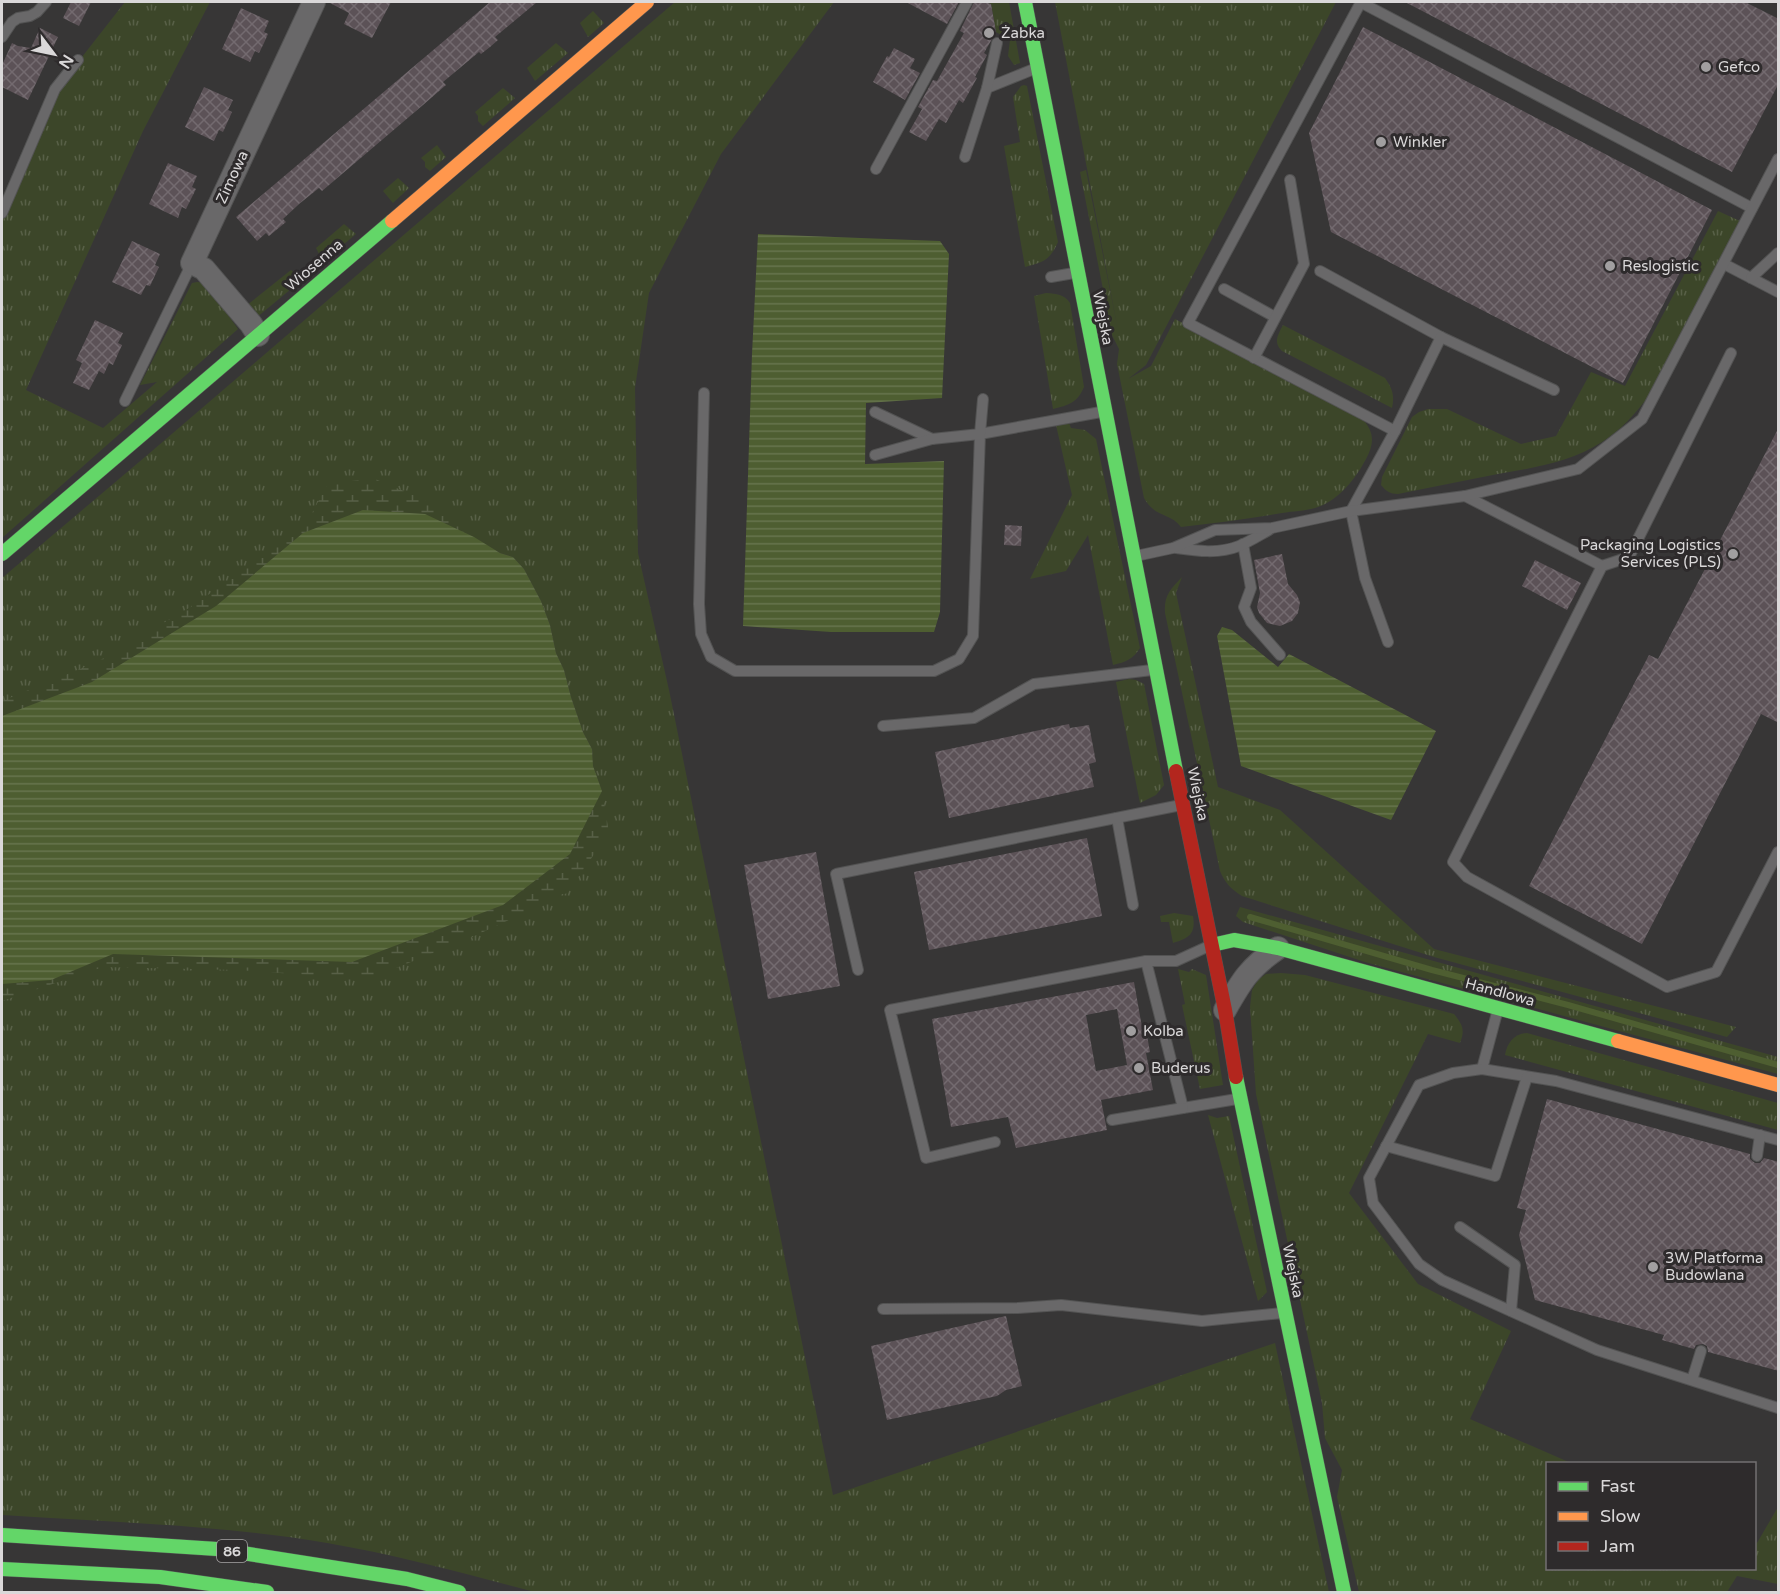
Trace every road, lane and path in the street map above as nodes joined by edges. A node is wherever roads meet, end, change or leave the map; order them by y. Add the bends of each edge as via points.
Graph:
1 (46, 2) edge
2 (314, 2) edge
3 (647, 2) edge
4 (967, 2) edge
5 (1025, 2) edge
6 (1360, 2) edge
7 (2, 37) edge
8 (997, 43) dead end
9 (78, 60) dead end
10 (1038, 68) junction
11 (987, 87) junction
12 (965, 157) dead end
13 (1779, 159) edge
14 (876, 169) dead end
15 (1290, 180) dead end
16 (1752, 208) junction
17 (2, 213) edge
18 (1779, 253) edge
19 (192, 263) junction
20 (1724, 264) junction
21 (1320, 271) dead end
22 (1077, 272) junction
23 (1051, 277) dead end
24 (1751, 278) junction
25 (1224, 288) dead end
26 (1779, 292) edge
27 (1275, 317) junction
28 (258, 335) junction
29 (1441, 337) junction
30 (1731, 353) dead end
31 (1254, 358) junction
32 (1554, 390) dead end
33 (704, 393) dead end
34 (983, 399) dead end
35 (125, 401) dead end
36 (1104, 411) junction
37 (876, 412) dead end
38 (1395, 431) junction
39 (980, 434) junction
40 (932, 439) junction
41 (875, 455) dead end
42 (1465, 496) junction
43 (1351, 511) junction
44 (1272, 528) junction
45 (1243, 544) junction
46 (1173, 548) junction
47 (2, 554) edge
48 (1133, 556) junction
49 (1602, 566) junction
50 (1388, 642) dead end
51 (1280, 655) dead end
52 (1155, 670) junction
53 (883, 726) dead end
54 (1184, 805) junction
55 (1117, 818) junction
56 (1779, 852) edge
57 (1133, 905) dead end
58 (1212, 945) junction
59 (1278, 948) junction
60 (1146, 962) junction
61 (858, 970) dead end
62 (1498, 1009) junction
63 (1225, 1010) junction
64 (1482, 1069) junction
65 (1527, 1077) junction
66 (1779, 1085) edge
67 (1240, 1099) junction
68 (1183, 1108) junction
69 (1112, 1120) dead end
70 (1760, 1135) junction
71 (1779, 1140) edge
72 (994, 1142) dead end
73 (1386, 1146) junction
74 (1757, 1156) dead end
75 (1460, 1227) dead end
76 (883, 1309) dead end
77 (1511, 1311) junction
78 (1285, 1313) junction
79 (1701, 1351) dead end
80 (1692, 1380) junction
81 (1779, 1408) edge
82 (2, 1535) edge
83 (2, 1569) edge
84 (267, 1593) edge
85 (459, 1593) edge
86 (1344, 1593) edge

1 - 7 lane via 37,12 12,22
2 - 19 street, Zimowa
3 - 28 street, Wiosenna
4 - 14 lane
5 - 10 street, Wiejska
6 - 16 lane
6 - 31 lane via 1188,323
8 - 11 lane
9 - 17 lane via 54,89
10 - 11 lane
10 - 22 street, Wiejska
11 - 12 lane
13 - 16 lane
15 - 27 lane via 1304,264
16 - 20 lane
18 - 24 lane
19 - 28 street via 204,269
19 - 35 lane
20 - 24 lane
20 - 42 lane via 1642,419 1578,469
21 - 29 lane
22 - 23 lane
22 - 36 street, Wiejska
24 - 26 lane
25 - 27 lane
27 - 31 lane
28 - 47 street, Wiosenna
29 - 32 lane
29 - 38 lane
30 - 49 lane via 1629,557
31 - 38 lane
33 - 39 lane via 701,634 711,657 735,671 934,671 959,659 973,636
34 - 39 lane
36 - 39 lane
36 - 48 street, Wiejska
37 - 40 lane
38 - 43 lane
39 - 40 lane
40 - 41 lane
42 - 43 lane
42 - 49 lane
43 - 44 lane
43 - 50 lane via 1365,578
44 - 45 lane
44 - 46 lane via 1215,530
45 - 46 lane via 1208,552
45 - 51 lane via 1251,588 1244,607 1251,622
46 - 48 lane
48 - 52 street, Wiejska
49 - 56 lane via 1453,862 1467,877 1667,987 1716,972
52 - 53 lane via 1034,684 974,718
52 - 54 street, Wiejska
54 - 55 lane
54 - 58 street, Wiejska
55 - 57 lane
55 - 61 lane via 836,874
58 - 59 street, Handlowa via 1234,940
58 - 60 lane via 1176,961
58 - 63 street, Wiejska
59 - 62 street, Handlowa
59 - 63 street via 1243,978
60 - 68 lane
60 - 72 lane via 890,1010 926,1158
62 - 64 lane
62 - 66 street, Handlowa
63 - 67 street, Wiejska
64 - 65 lane
64 - 73 lane via 1453,1073 1419,1085
65 - 70 lane via 1556,1081
65 - 73 lane via 1495,1176
67 - 68 lane
67 - 78 street, Wiejska
68 - 69 lane
70 - 71 lane
70 - 74 lane
73 - 77 lane via 1369,1179 1373,1203 1419,1264 1442,1280
75 - 77 lane via 1515,1265
76 - 78 lane via 1061,1305 1203,1321
77 - 80 lane via 1597,1350
78 - 86 street, Wiejska
79 - 80 lane
80 - 81 lane
82 - 85 street, 86 via 217,1549 406,1579
83 - 84 street via 160,1577

